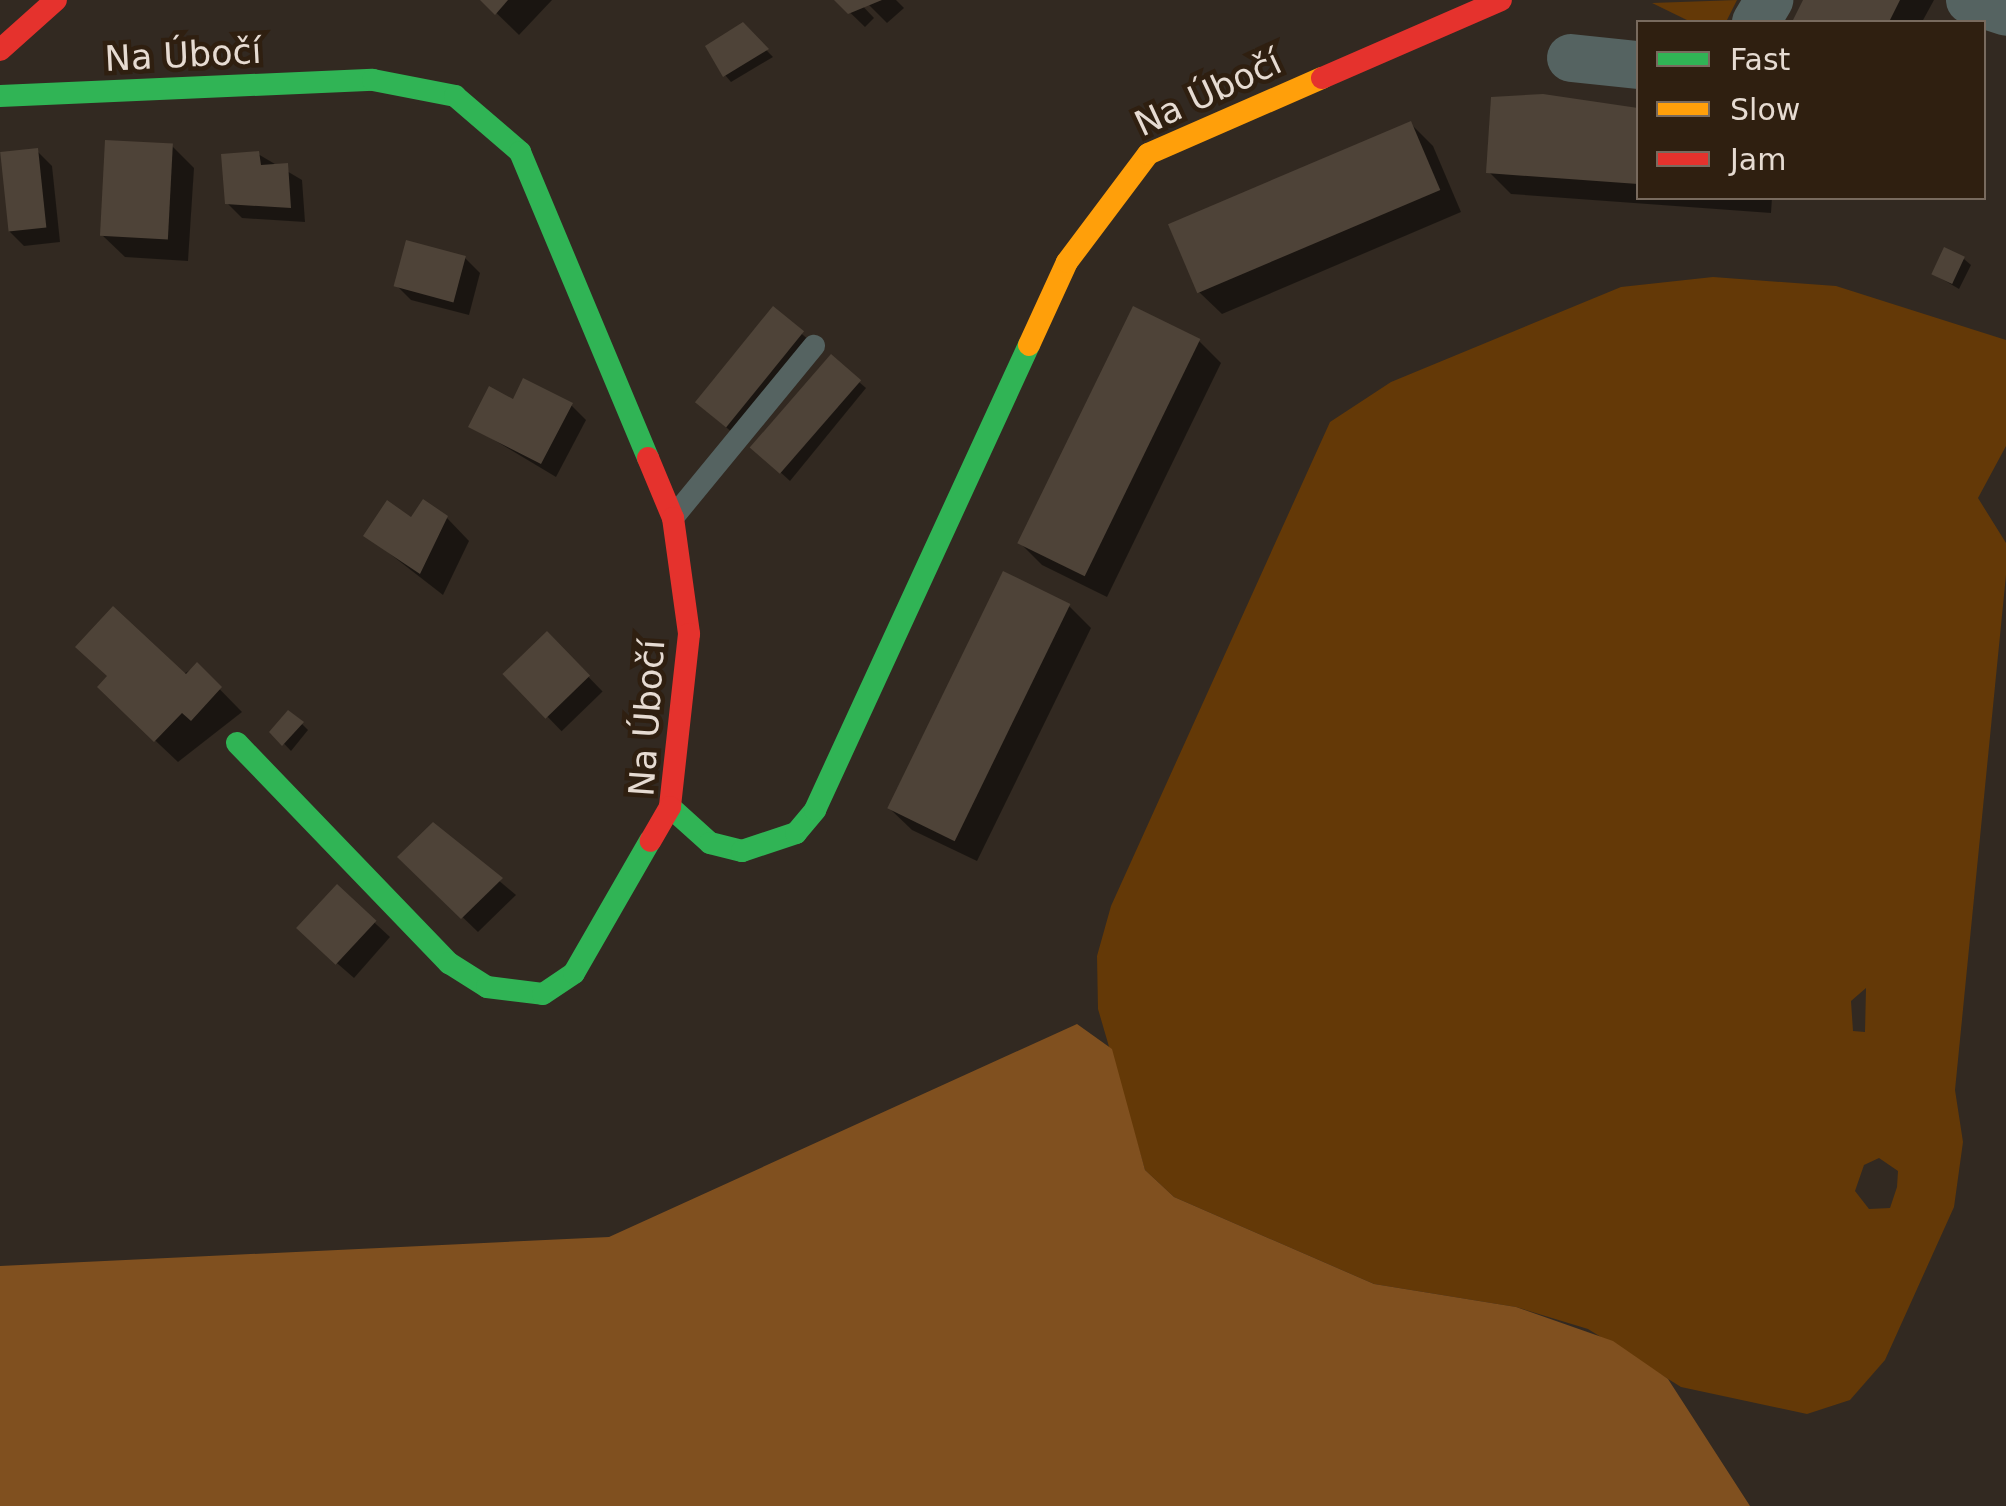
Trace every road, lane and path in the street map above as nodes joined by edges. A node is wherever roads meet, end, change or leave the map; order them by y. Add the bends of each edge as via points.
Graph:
1 (56, 0) edge
2 (1501, 0) edge
3 (1970, 0) edge
4 (2006, 12) edge
5 (0, 50) edge
6 (1571, 58) dead end
7 (1636, 65) edge
8 (0, 96) edge
9 (814, 346) dead end
10 (673, 518) junction
11 (237, 743) dead end
12 (670, 807) junction

1 - 5 street
2 - 12 street, Na Úbočí via 1148,154 1067,262 815,810 796,833 742,851 710,843
3 - 4 street
6 - 7 street
8 - 10 street, Na Úbočí via 373,80 455,96 488,116 520,152
9 - 10 lane
10 - 12 street, Na Úbočí via 688,634
11 - 12 street via 392,914 449,963 521,996 543,994 574,973

